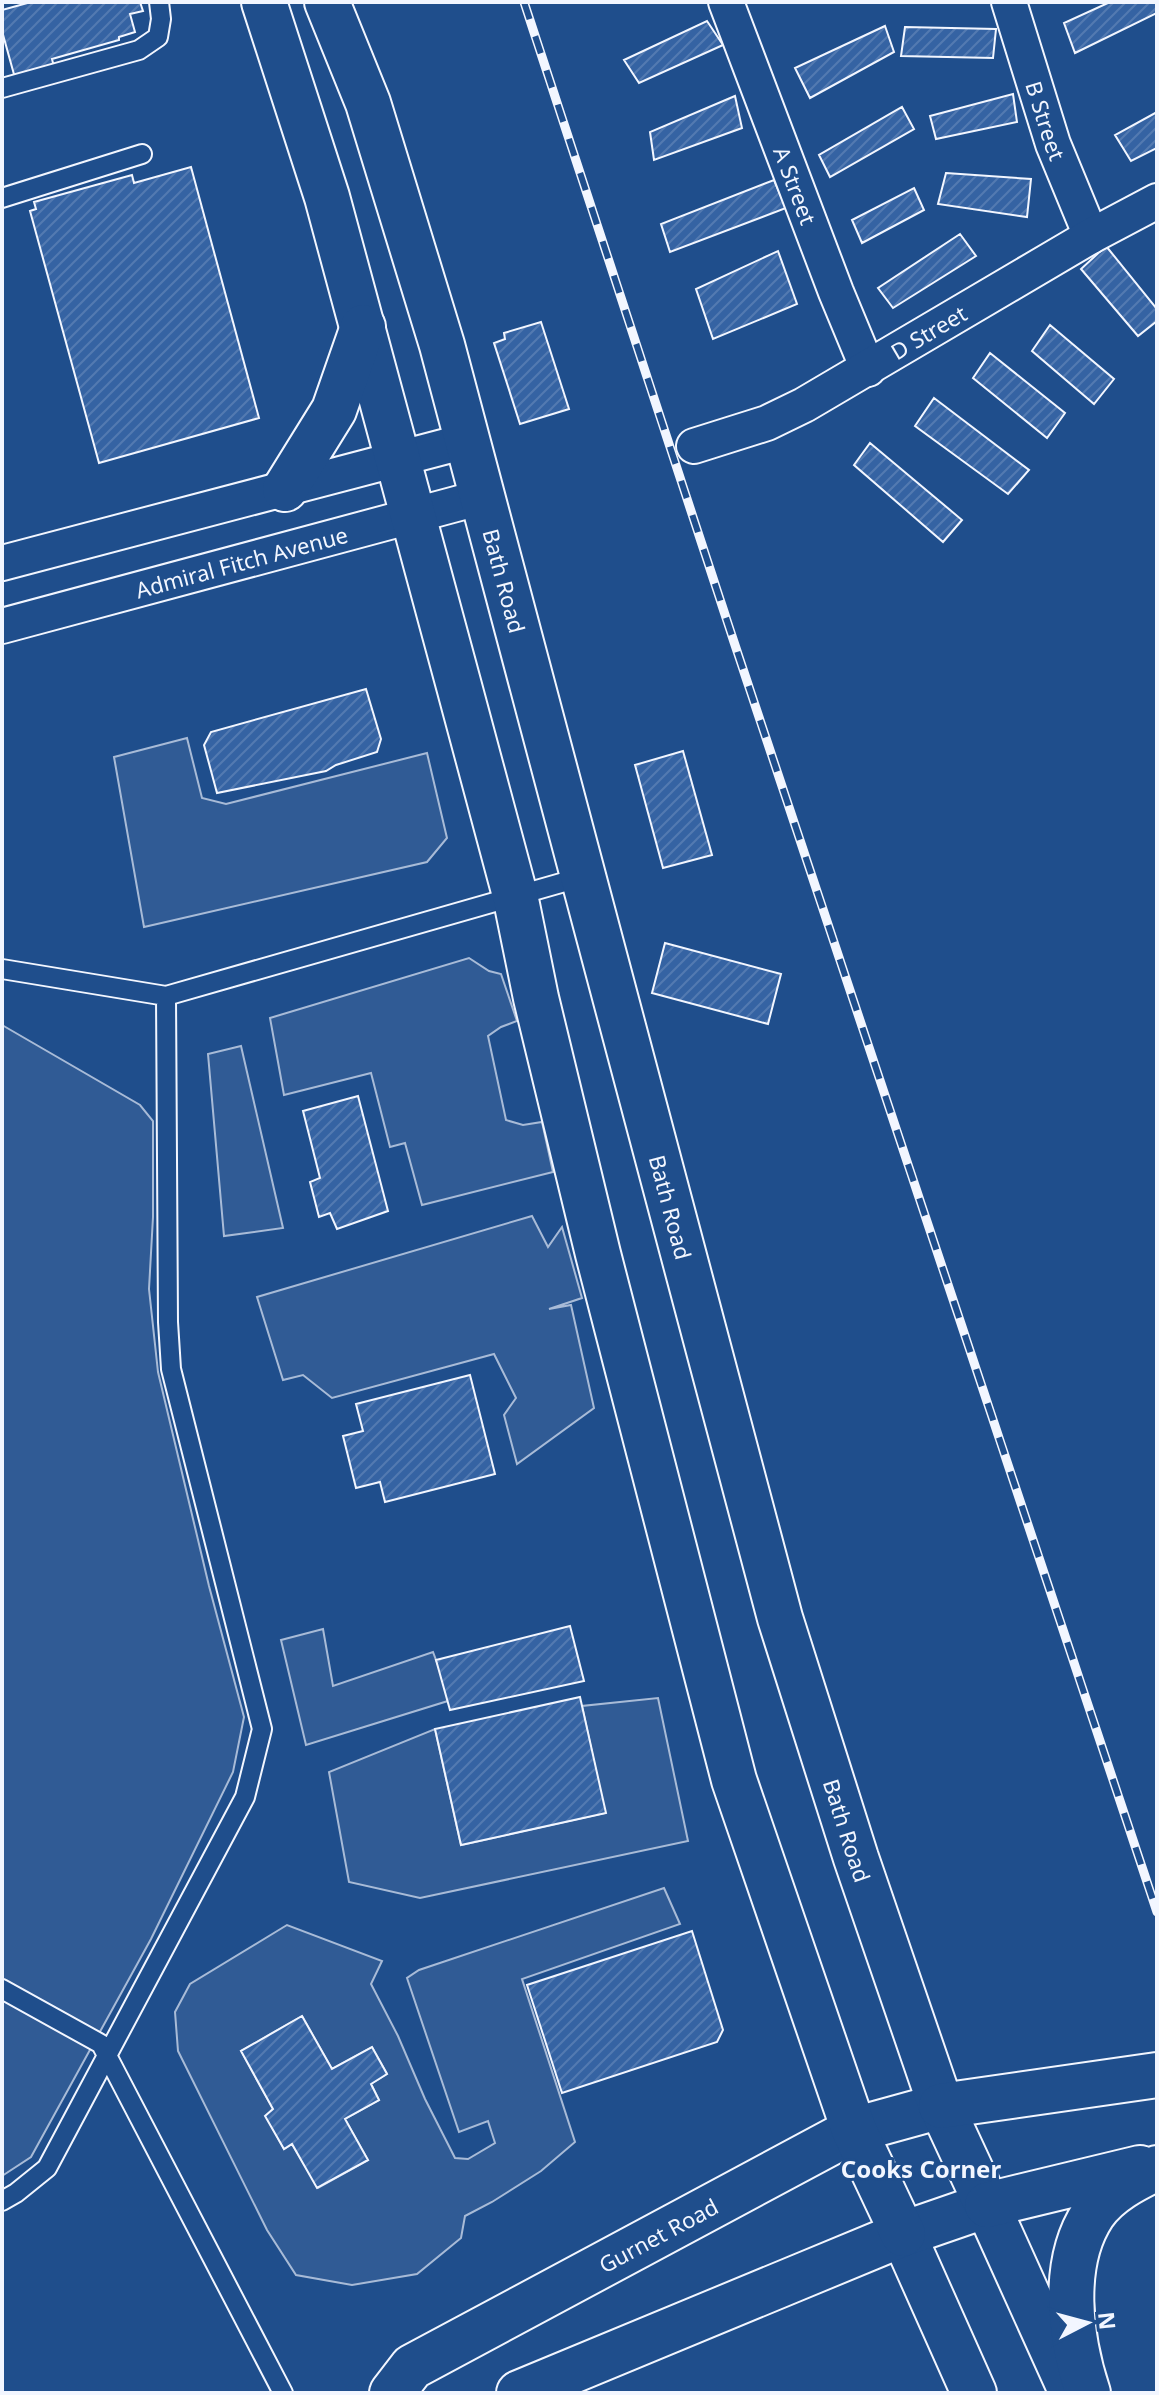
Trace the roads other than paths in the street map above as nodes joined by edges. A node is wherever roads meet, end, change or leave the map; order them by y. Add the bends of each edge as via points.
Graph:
1 (159, 2) edge
2 (264, 2) edge
3 (327, 2) edge
4 (726, 2) edge
5 (1009, 2) edge
6 (2, 88) edge
7 (142, 154) dead end
8 (2, 198) edge
9 (1157, 201) edge
10 (1091, 236) junction
11 (363, 327) junction
12 (868, 369) junction
13 (466, 441) junction
14 (694, 446) dead end
15 (398, 460) junction
16 (285, 489) junction
17 (482, 497) junction
18 (412, 516) junction
19 (2, 563) edge
20 (2, 626) edge
21 (582, 877) junction
22 (515, 895) junction
23 (2, 969) edge
24 (166, 996) junction
25 (2, 1989) edge
26 (108, 2056) junction
27 (1157, 2075) edge
28 (941, 2106) junction
29 (854, 2130) junction
30 (1157, 2166) edge
31 (2, 2201) edge
32 (987, 2205) junction
33 (903, 2234) junction
34 (283, 2393) edge
35 (392, 2393) edge
36 (519, 2393) edge
37 (974, 2393) edge
38 (1072, 2393) edge
39 (1088, 2393) edge

1 - 6 lane via 158,37 139,50
2 - 11 main road
3 - 13 main road, Bath Road via 368,103
4 - 12 street, A Street
5 - 10 street, B Street via 1053,144
7 - 8 lane
9 - 10 street, D Street
10 - 12 street, D Street
11 - 15 main road
11 - 16 main road via 334,410
12 - 14 street, D Street via 767,423
13 - 15 street
13 - 17 main road, Bath Road
15 - 16 street
15 - 18 main road
16 - 19 street
17 - 18 street, Admiral Fitch Avenue
17 - 21 main road, Bath Road
18 - 20 street, Admiral Fitch Avenue
18 - 22 main road
21 - 22 lane
21 - 28 main road, Bath Road via 780,1618
22 - 24 lane
22 - 29 main road via 598,1254 734,1780
23 - 24 lane
24 - 26 lane via 171,1369 262,1729 245,1797
25 - 26 lane via 101,2044
26 - 31 lane via 47,2168
26 - 34 lane
27 - 28 main road, Gurnet Road
28 - 29 main road, Gurnet Road
28 - 32 main road, Bath Road
29 - 33 main road
29 - 35 main road, Gurnet Road via 412,2367
30 - 32 main road
30 - 39 main road via 1126,2183 1094,2213 1076,2250 1075,2332
32 - 33 main road
32 - 38 main road, Bath Road
33 - 36 main road
33 - 37 main road

